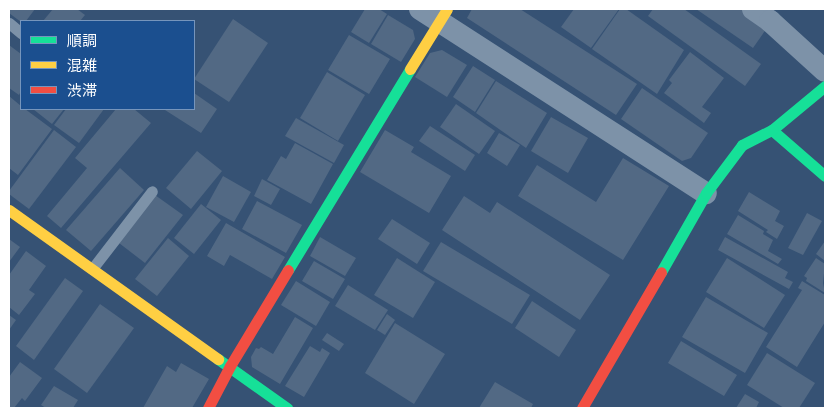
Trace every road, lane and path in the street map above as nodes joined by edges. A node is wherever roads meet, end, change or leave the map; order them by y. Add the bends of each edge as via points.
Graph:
1 (753, 9) edge
2 (435, 12) edge
3 (9, 23) edge
4 (20, 31) edge
5 (825, 71) edge
6 (825, 86) edge
7 (772, 130) junction
8 (825, 176) edge
9 (152, 191) dead end
10 (706, 193) junction
11 (9, 210) edge
12 (92, 269) junction
13 (230, 366) junction
14 (208, 408) edge
15 (287, 408) edge
16 (582, 408) edge

1 - 5 street
2 - 10 street
2 - 13 street
3 - 4 lane
6 - 7 street
7 - 8 street
7 - 10 street via 742,145
9 - 12 lane
10 - 16 street
11 - 12 street
12 - 13 street
13 - 14 street
13 - 15 street

